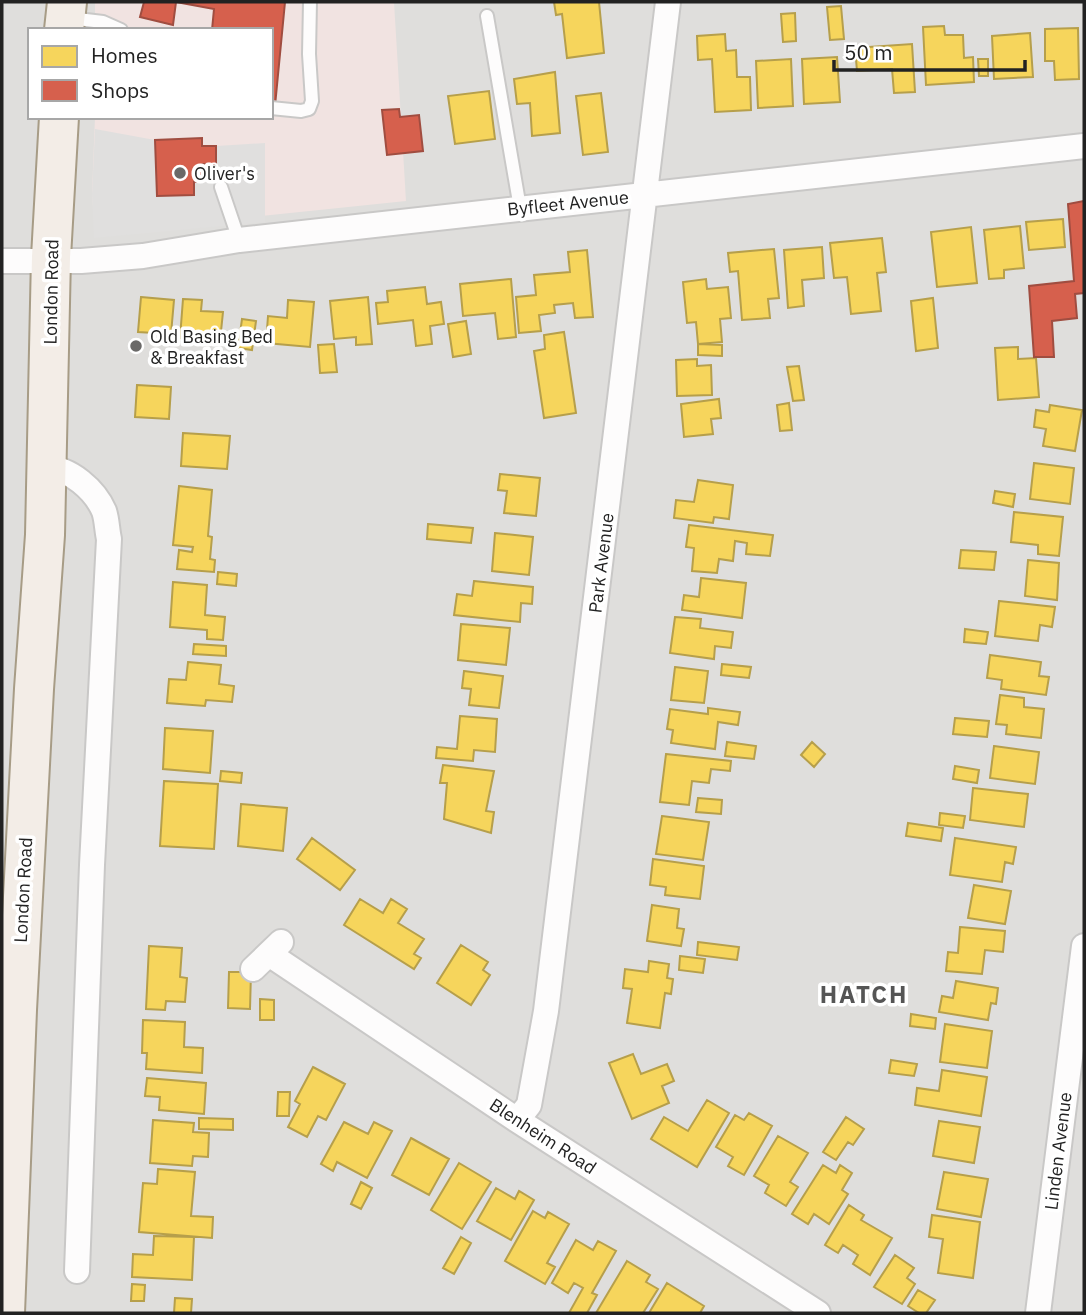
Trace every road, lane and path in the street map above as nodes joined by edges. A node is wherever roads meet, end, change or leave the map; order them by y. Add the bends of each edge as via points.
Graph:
1 (310, 2) edge
2 (668, 2) edge
3 (65, 16) edge
4 (487, 16) dead end
5 (116, 28) edge
6 (273, 108) edge
7 (59, 119) edge
8 (1084, 146) edge
9 (221, 187) dead end
10 (644, 195) junction
11 (520, 208) junction
12 (239, 240) junction
13 (2, 261) edge
14 (51, 261) junction
15 (47, 468) junction
16 (1084, 946) edge
17 (268, 955) dead end
18 (517, 1120) junction
19 (77, 1271) dead end
20 (5, 1313) edge
21 (818, 1313) edge
22 (1038, 1313) edge

1 - 6 lane via 312,101 309,109 301,111
2 - 10 street, Park Avenue
3 - 5 lane
4 - 11 lane
7 - 14 main road, London Road
8 - 10 street, Byfleet Avenue
9 - 12 lane
10 - 11 street, Byfleet Avenue
10 - 18 street, Park Avenue via 546,1011 529,1105
11 - 12 street, Byfleet Avenue
12 - 14 street, Byfleet Avenue via 143,256
13 - 14 street, Byfleet Avenue
14 - 15 main road, London Road
15 - 19 street via 57,468 83,482 103,510 108,540
15 - 20 main road, London Road
16 - 22 street, Linden Avenue
17 - 18 street, Blenheim Road
18 - 21 street, Blenheim Road

